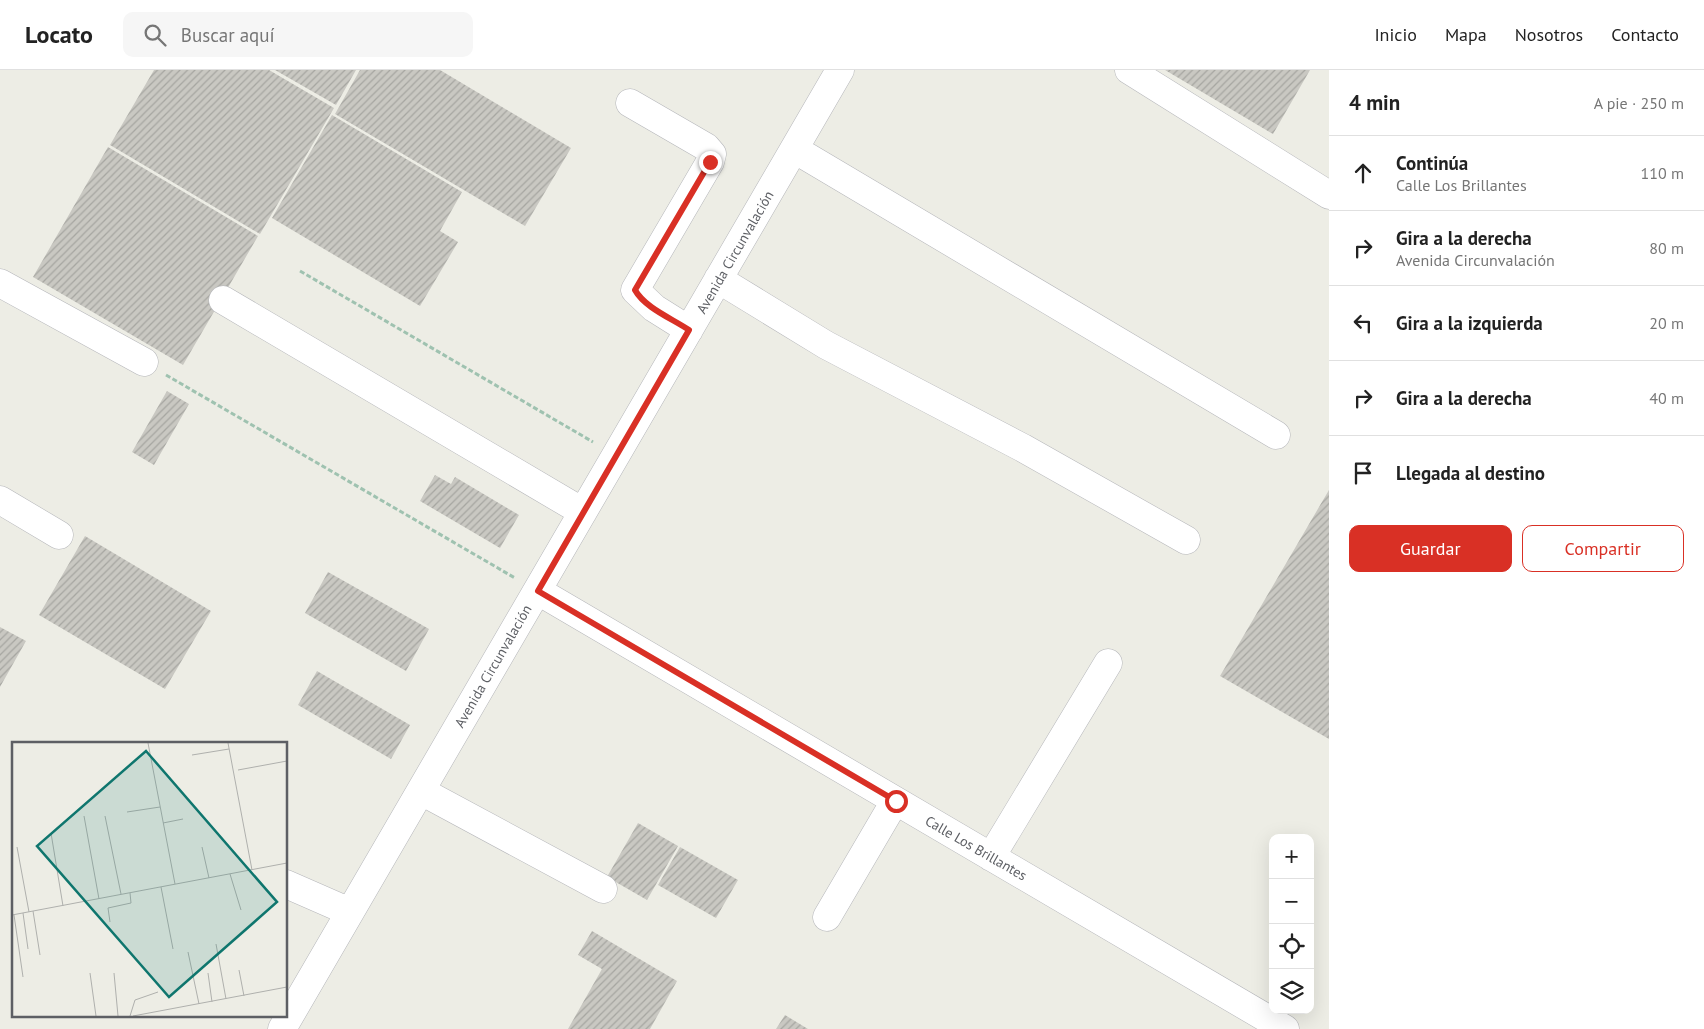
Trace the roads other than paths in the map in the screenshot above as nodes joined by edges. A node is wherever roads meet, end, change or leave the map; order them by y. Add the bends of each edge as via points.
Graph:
1 (840, 70) edge
2 (1129, 70) edge
3 (630, 103) dead end
4 (794, 149) junction
5 (1329, 195) edge
6 (718, 279) junction
7 (0, 283) edge
8 (223, 300) dead end
9 (689, 330) junction
10 (144, 362) road end
11 (1276, 435) dead end
12 (0, 500) edge
13 (584, 512) junction
14 (59, 535) dead end
15 (1186, 540) dead end
16 (538, 591) junction
17 (1108, 663) dead end
18 (421, 791) junction
19 (896, 801) junction
20 (991, 856) junction
21 (288, 885) edge
22 (603, 889) dead end
23 (350, 912) junction
24 (827, 917) dead end
25 (282, 1029) edge
26 (1286, 1029) edge

1 - 4 street, Avenida Circunvalación
2 - 5 street
3 - 9 street via 706,147 712,154 635,290 654,308
4 - 6 street, Avenida Circunvalación
4 - 11 street
6 - 9 street, Avenida Circunvalación
6 - 15 street via 826,345 1022,448
7 - 10 street
8 - 13 street
9 - 13 street, Avenida Circunvalación
12 - 14 street
13 - 16 street, Avenida Circunvalación
16 - 18 street, Avenida Circunvalación
16 - 19 street, Calle Los Brillantes
17 - 20 street
18 - 22 street
18 - 23 street, Avenida Circunvalación
19 - 20 street, Calle Los Brillantes
19 - 24 street
20 - 26 street, Calle Los Brillantes
21 - 23 street
23 - 25 street, Avenida Circunvalación

